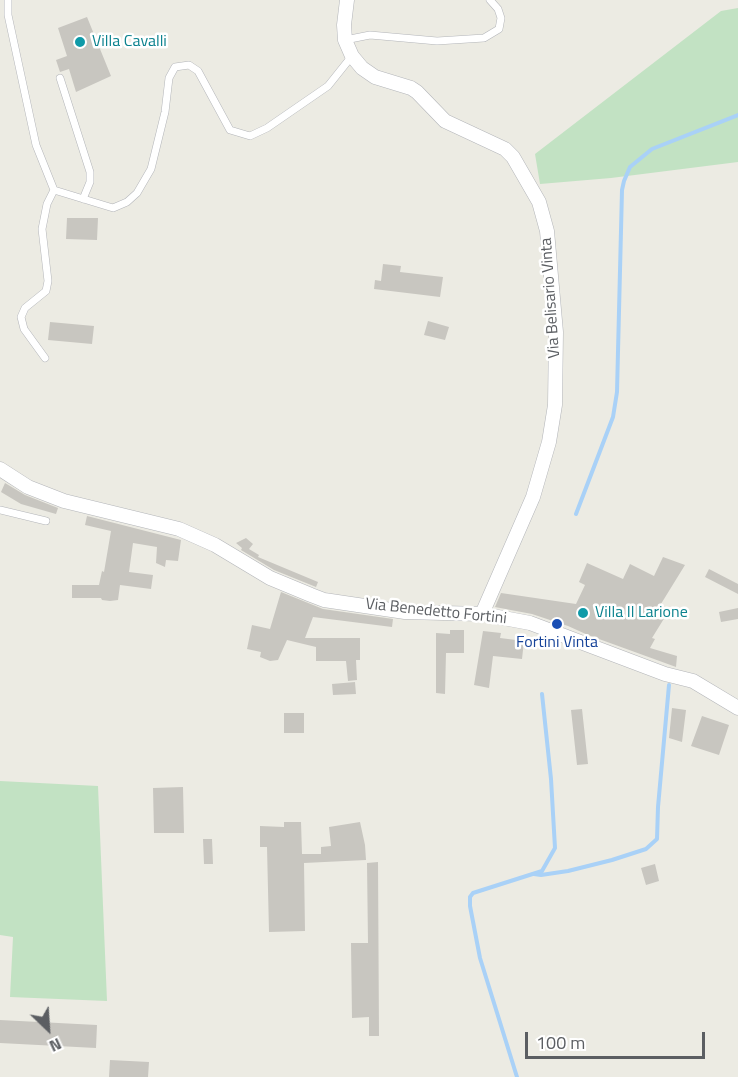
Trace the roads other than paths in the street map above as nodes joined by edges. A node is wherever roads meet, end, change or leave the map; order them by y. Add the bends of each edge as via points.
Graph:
1 (8, 0) edge
2 (346, 0) edge
3 (490, 0) edge
4 (345, 40) junction
5 (352, 56) junction
6 (60, 78) dead end
7 (54, 190) junction
8 (82, 199) junction
9 (45, 358) dead end
10 (0, 469) edge
11 (0, 510) edge
12 (46, 521) dead end
13 (482, 614) junction
14 (738, 708) edge

1 - 7 lane via 36,145
2 - 4 street, Via Belisario Vinta
3 - 4 lane via 501,18 499,29 484,38 437,41 370,34
4 - 5 street, Via Belisario Vinta
5 - 8 lane via 328,86 250,136 230,130 198,71 189,65 175,67 151,169 137,192 127,202 112,208
5 - 13 street, Via Belisario Vinta via 375,77 417,92 445,121 513,157 539,202 547,231 556,332 555,405 549,442 533,497
6 - 8 lane via 90,172
7 - 8 lane
7 - 9 lane via 42,229 46,291 25,308 21,317 24,329
10 - 13 street, Via Benedetto Fortini via 28,487 64,501 179,530 215,545 270,578 324,600 405,612
11 - 12 lane
13 - 14 street, Via Benedetto Fortini via 530,623 693,681

